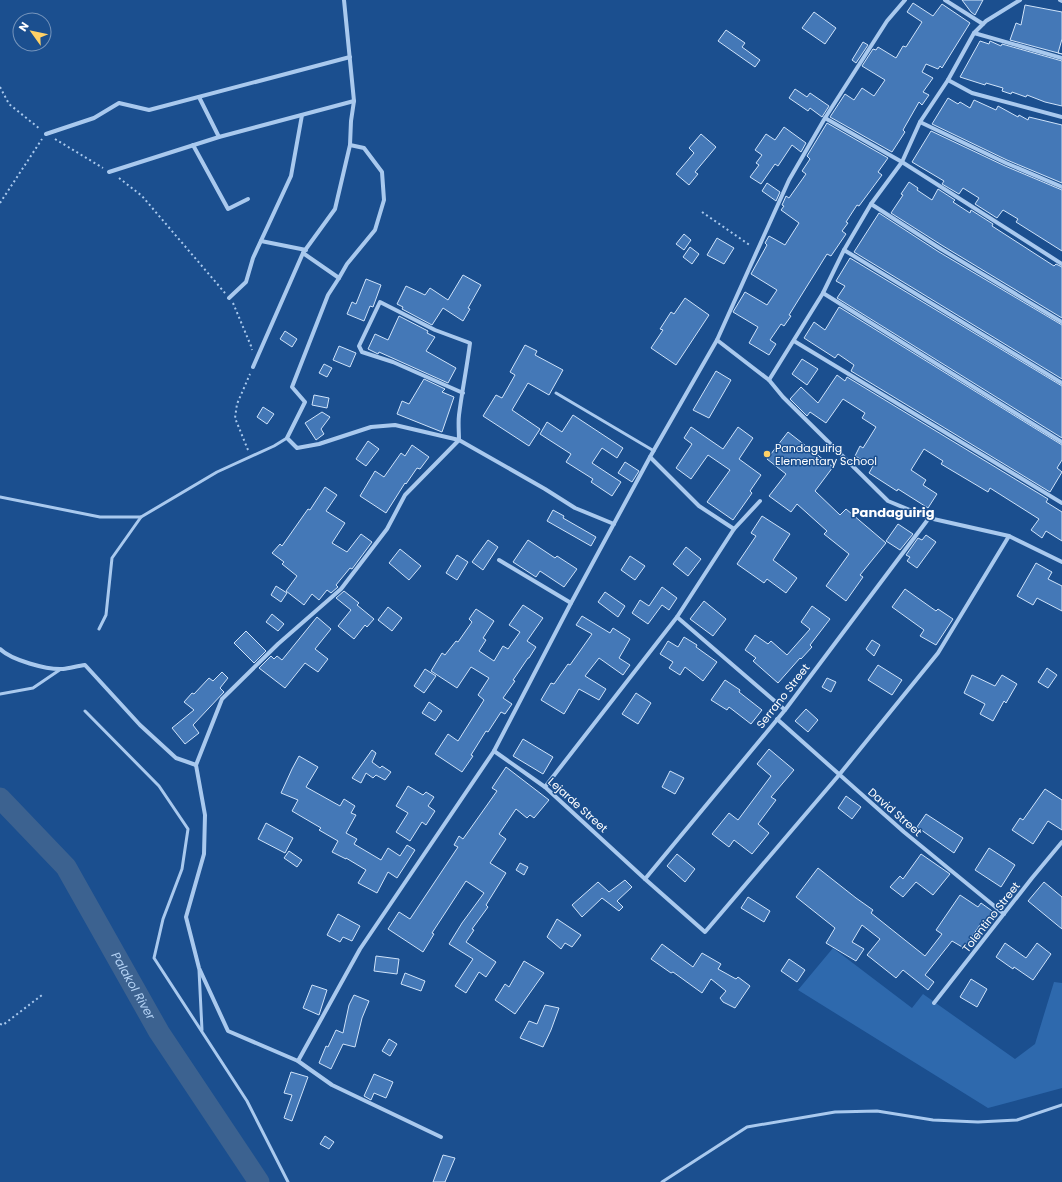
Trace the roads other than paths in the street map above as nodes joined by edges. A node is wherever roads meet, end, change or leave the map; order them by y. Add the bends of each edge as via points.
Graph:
1 (344, 0) edge
2 (905, 0) edge
3 (945, 0) edge
4 (1020, 0) edge
5 (983, 24) junction
6 (974, 33) junction
7 (350, 57) junction
8 (1062, 58) edge
9 (948, 80) junction
10 (199, 96) junction
11 (354, 101) junction
12 (302, 115) junction
13 (1062, 117) edge
14 (825, 118) junction
15 (920, 122) junction
16 (46, 134) road end
17 (219, 137) junction
18 (193, 145) junction
19 (350, 145) junction
20 (902, 162) junction
21 (109, 172) road end
22 (1062, 187) edge
23 (248, 199) dead end
24 (871, 204) junction
25 (260, 241) junction
26 (844, 250) junction
27 (305, 252) junction
28 (1062, 264) edge
29 (339, 278) junction
30 (823, 292) junction
31 (229, 298) road end
32 (1062, 322) edge
33 (717, 340) junction
34 (794, 341) junction
35 (253, 367) road end
36 (769, 380) junction
37 (1062, 383) edge
38 (463, 393) junction
39 (556, 393) dead end
40 (287, 438) junction
41 (459, 440) junction
42 (1062, 442) edge
43 (654, 451) junction
44 (650, 457) junction
45 (0, 497) edge
46 (760, 501) dead end
47 (1062, 503) edge
48 (141, 517) junction
49 (928, 518) junction
50 (614, 524) junction
51 (734, 529) junction
52 (1010, 536) junction
53 (499, 560) dead end
54 (1062, 562) edge
55 (571, 603) junction
56 (677, 617) junction
57 (99, 629) dead end
58 (0, 649) edge
59 (62, 669) junction
60 (0, 694) edge
61 (785, 710) junction
62 (85, 711) dead end
63 (777, 719) junction
64 (494, 751) junction
65 (196, 765) junction
66 (839, 775) junction
67 (545, 787) junction
68 (1062, 842) edge
69 (645, 879) junction
70 (1004, 914) junction
71 (199, 968) junction
72 (934, 1003) dead end
73 (202, 1032) junction
74 (298, 1060) junction
75 (1062, 1106) edge
76 (441, 1137) dead end
77 (288, 1182) edge
78 (662, 1182) edge

1 - 7 street
2 - 14 street via 887,21
3 - 5 street
4 - 5 street
5 - 6 street
6 - 8 street
6 - 9 street
7 - 10 street
7 - 11 street
9 - 13 street via 972,93
9 - 15 street
10 - 16 street via 149,110 119,103 94,118
10 - 17 street
11 - 12 street
11 - 19 street
12 - 17 street
12 - 25 street via 292,176
14 - 20 street
14 - 33 street via 789,180
15 - 20 street
15 - 22 street
17 - 18 street
18 - 21 street
18 - 23 street via 228,209
19 - 27 street via 335,209
19 - 29 street via 364,148 382,172 384,200 375,230
20 - 24 street
20 - 28 street
24 - 26 street
24 - 32 street
25 - 27 street
25 - 31 street via 246,282
26 - 30 street
26 - 37 street
27 - 29 street
27 - 35 street
29 - 40 street via 328,295 292,387 305,402
30 - 34 street
30 - 42 street
33 - 36 street
33 - 43 street
34 - 36 street
34 - 47 street
36 - 49 street via 888,501
38 - 38 street via 470,343 435,330 380,302 359,346 362,352 392,362
38 - 41 street via 459,416
39 - 43 lane
40 - 41 street via 298,448 371,427 395,425
40 - 48 lane via 216,472
41 - 50 street via 575,508
41 - 65 street via 405,495 387,529 341,589 278,644 222,699
43 - 44 street
44 - 50 street
44 - 51 street via 699,506
45 - 48 lane via 100,517
46 - 51 street
48 - 57 lane via 112,558 106,615
49 - 52 street
49 - 61 street, Serrano Street
50 - 55 street
51 - 56 street
52 - 54 street
52 - 66 street via 938,653
53 - 55 street
55 - 64 street
56 - 61 street
56 - 67 street
58 - 59 street via 5,654 38,666
59 - 60 lane via 33,688
59 - 65 street via 85,665 140,725 176,758
61 - 63 street, Serrano Street
62 - 73 lane via 159,786 188,829 182,869 163,919 154,958
63 - 66 street, David Street
63 - 69 street, Serrano Street
64 - 67 street, Lejarde Street
64 - 74 street via 360,949
65 - 71 street via 205,815 204,854 186,916
66 - 69 street, Lejarde Street via 705,932
66 - 70 street, David Street
67 - 69 street, Lejarde Street
68 - 70 street, Tolentino Street
70 - 72 street, Tolentino Street
71 - 73 lane
71 - 74 street via 228,1031
73 - 77 lane via 247,1101
74 - 76 street via 332,1085
75 - 78 lane via 1017,1120 978,1122 933,1120 877,1111 835,1112 747,1127

